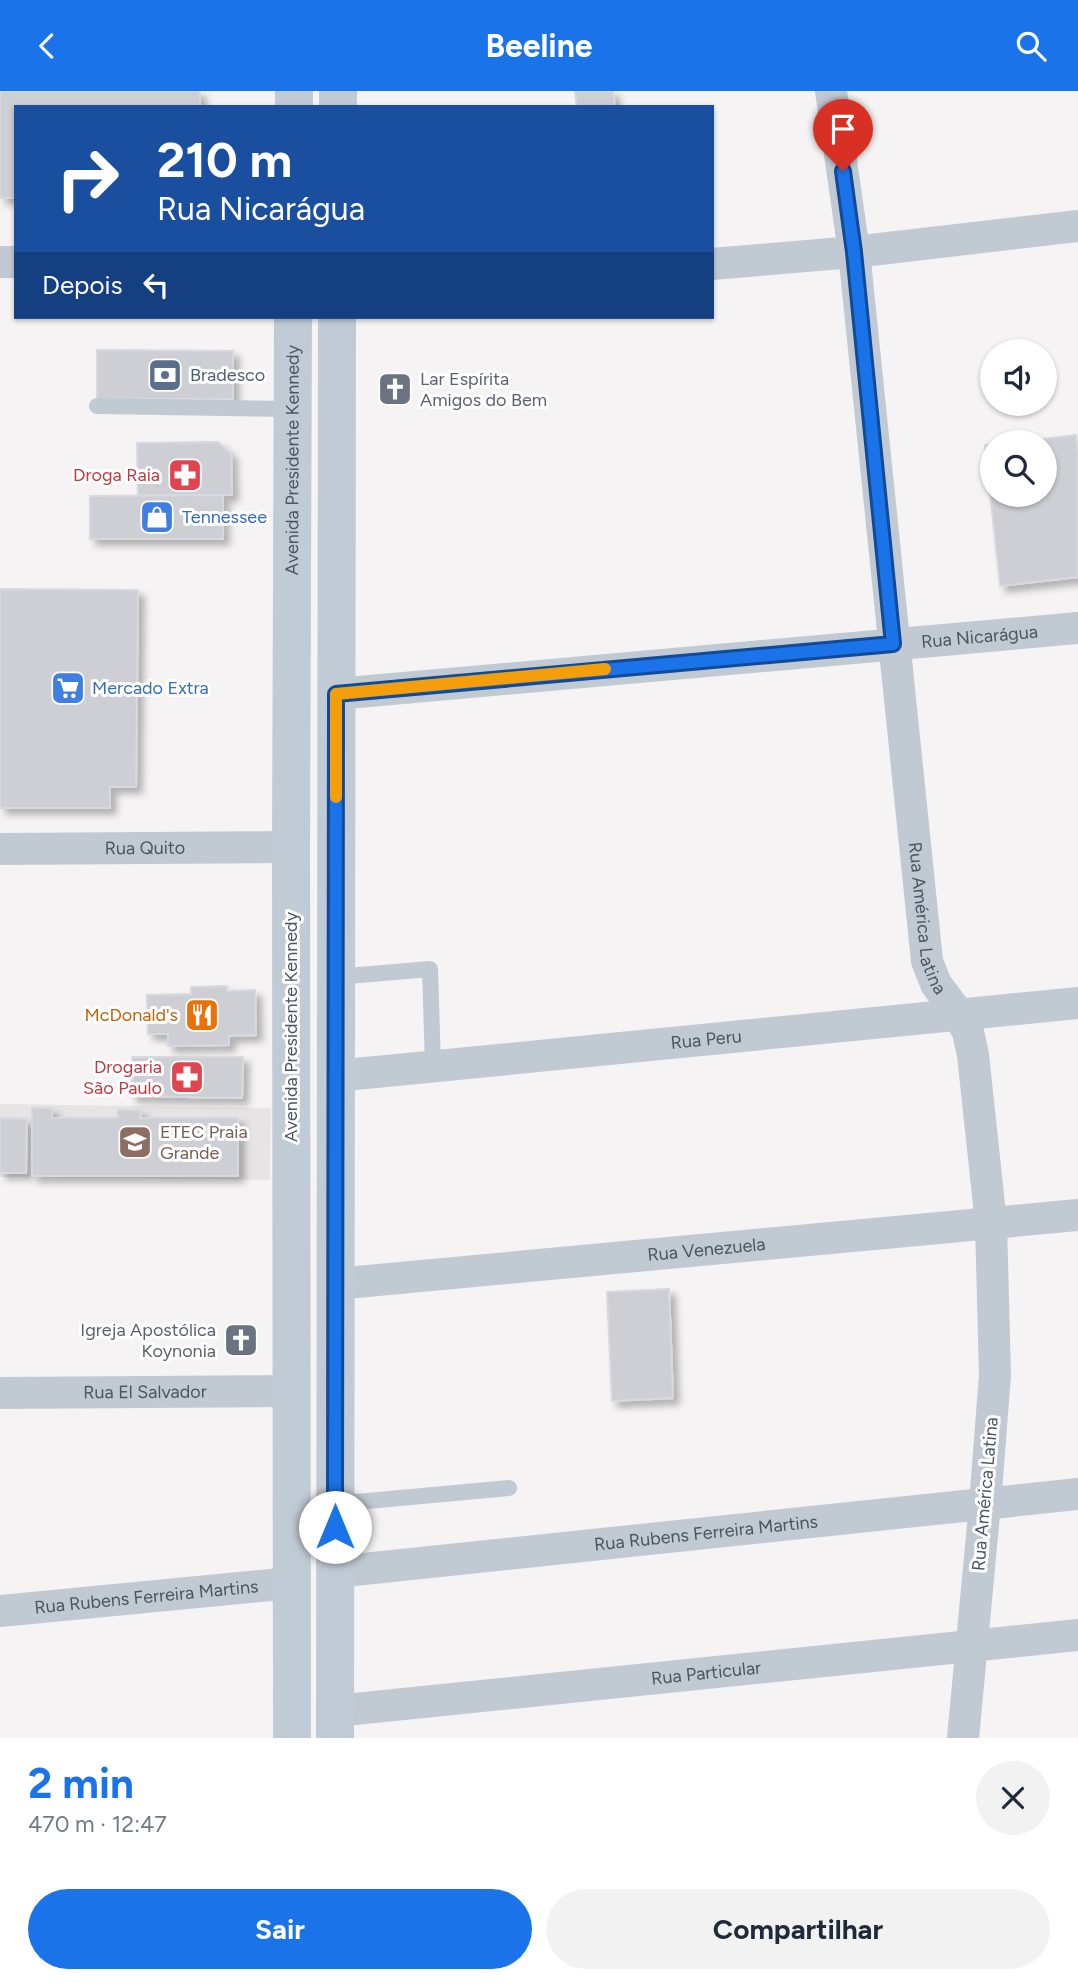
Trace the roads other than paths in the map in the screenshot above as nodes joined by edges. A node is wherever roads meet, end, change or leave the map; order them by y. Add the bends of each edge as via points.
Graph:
1 (831, 91) edge
2 (1078, 226) edge
3 (854, 252) junction
4 (714, 264) edge
5 (293, 319) edge
6 (337, 319) edge
7 (97, 406) dead end
8 (293, 409) junction
9 (1078, 628) edge
10 (893, 644) junction
11 (336, 694) junction
12 (291, 847) junction
13 (0, 849) edge
14 (335, 977) junction
15 (1078, 1003) edge
16 (959, 1015) junction
17 (433, 1066) junction
18 (335, 1076) junction
19 (1078, 1215) edge
20 (992, 1223) junction
21 (335, 1284) junction
22 (291, 1391) junction
23 (0, 1393) edge
24 (509, 1488) dead end
25 (1078, 1494) edge
26 (335, 1504) junction
27 (985, 1504) junction
28 (335, 1573) junction
29 (291, 1583) junction
30 (0, 1611) edge
31 (1078, 1635) edge
32 (972, 1646) junction
33 (335, 1724) edge
34 (292, 1738) edge
35 (963, 1738) edge

1 - 3 street, Rua América Latina
2 - 3 street
3 - 4 street
3 - 10 street, Rua América Latina
5 - 8 main road, Avenida Presidente Kennedy
6 - 11 main road
7 - 8 lane
8 - 12 main road, Avenida Presidente Kennedy
9 - 10 street, Rua Nicarágua
10 - 11 street, Rua Nicarágua
10 - 16 street, Rua América Latina via 927,961 936,984
11 - 14 main road
12 - 13 street, Rua Quito
12 - 22 main road, Avenida Presidente Kennedy
14 - 17 lane via 430,969
14 - 18 main road
15 - 16 street, Rua Peru
16 - 17 street, Rua Peru
16 - 20 street, Rua América Latina via 973,1055
17 - 18 street, Rua Peru
18 - 21 main road
19 - 20 street, Rua Venezuela
20 - 21 street, Rua Venezuela
20 - 27 street, Rua América Latina via 995,1375
21 - 26 main road
22 - 23 street, Rua El Salvador
22 - 29 main road, Avenida Presidente Kennedy
24 - 26 lane
25 - 27 street, Rua Rubens Ferreira Martins
26 - 28 main road
27 - 28 street, Rua Rubens Ferreira Martins
27 - 32 street, Rua América Latina
28 - 33 main road
29 - 30 street, Rua Rubens Ferreira Martins
29 - 34 main road, Avenida Presidente Kennedy
31 - 32 street, Rua Particular
32 - 33 street, Rua Particular
32 - 35 street, Rua América Latina

